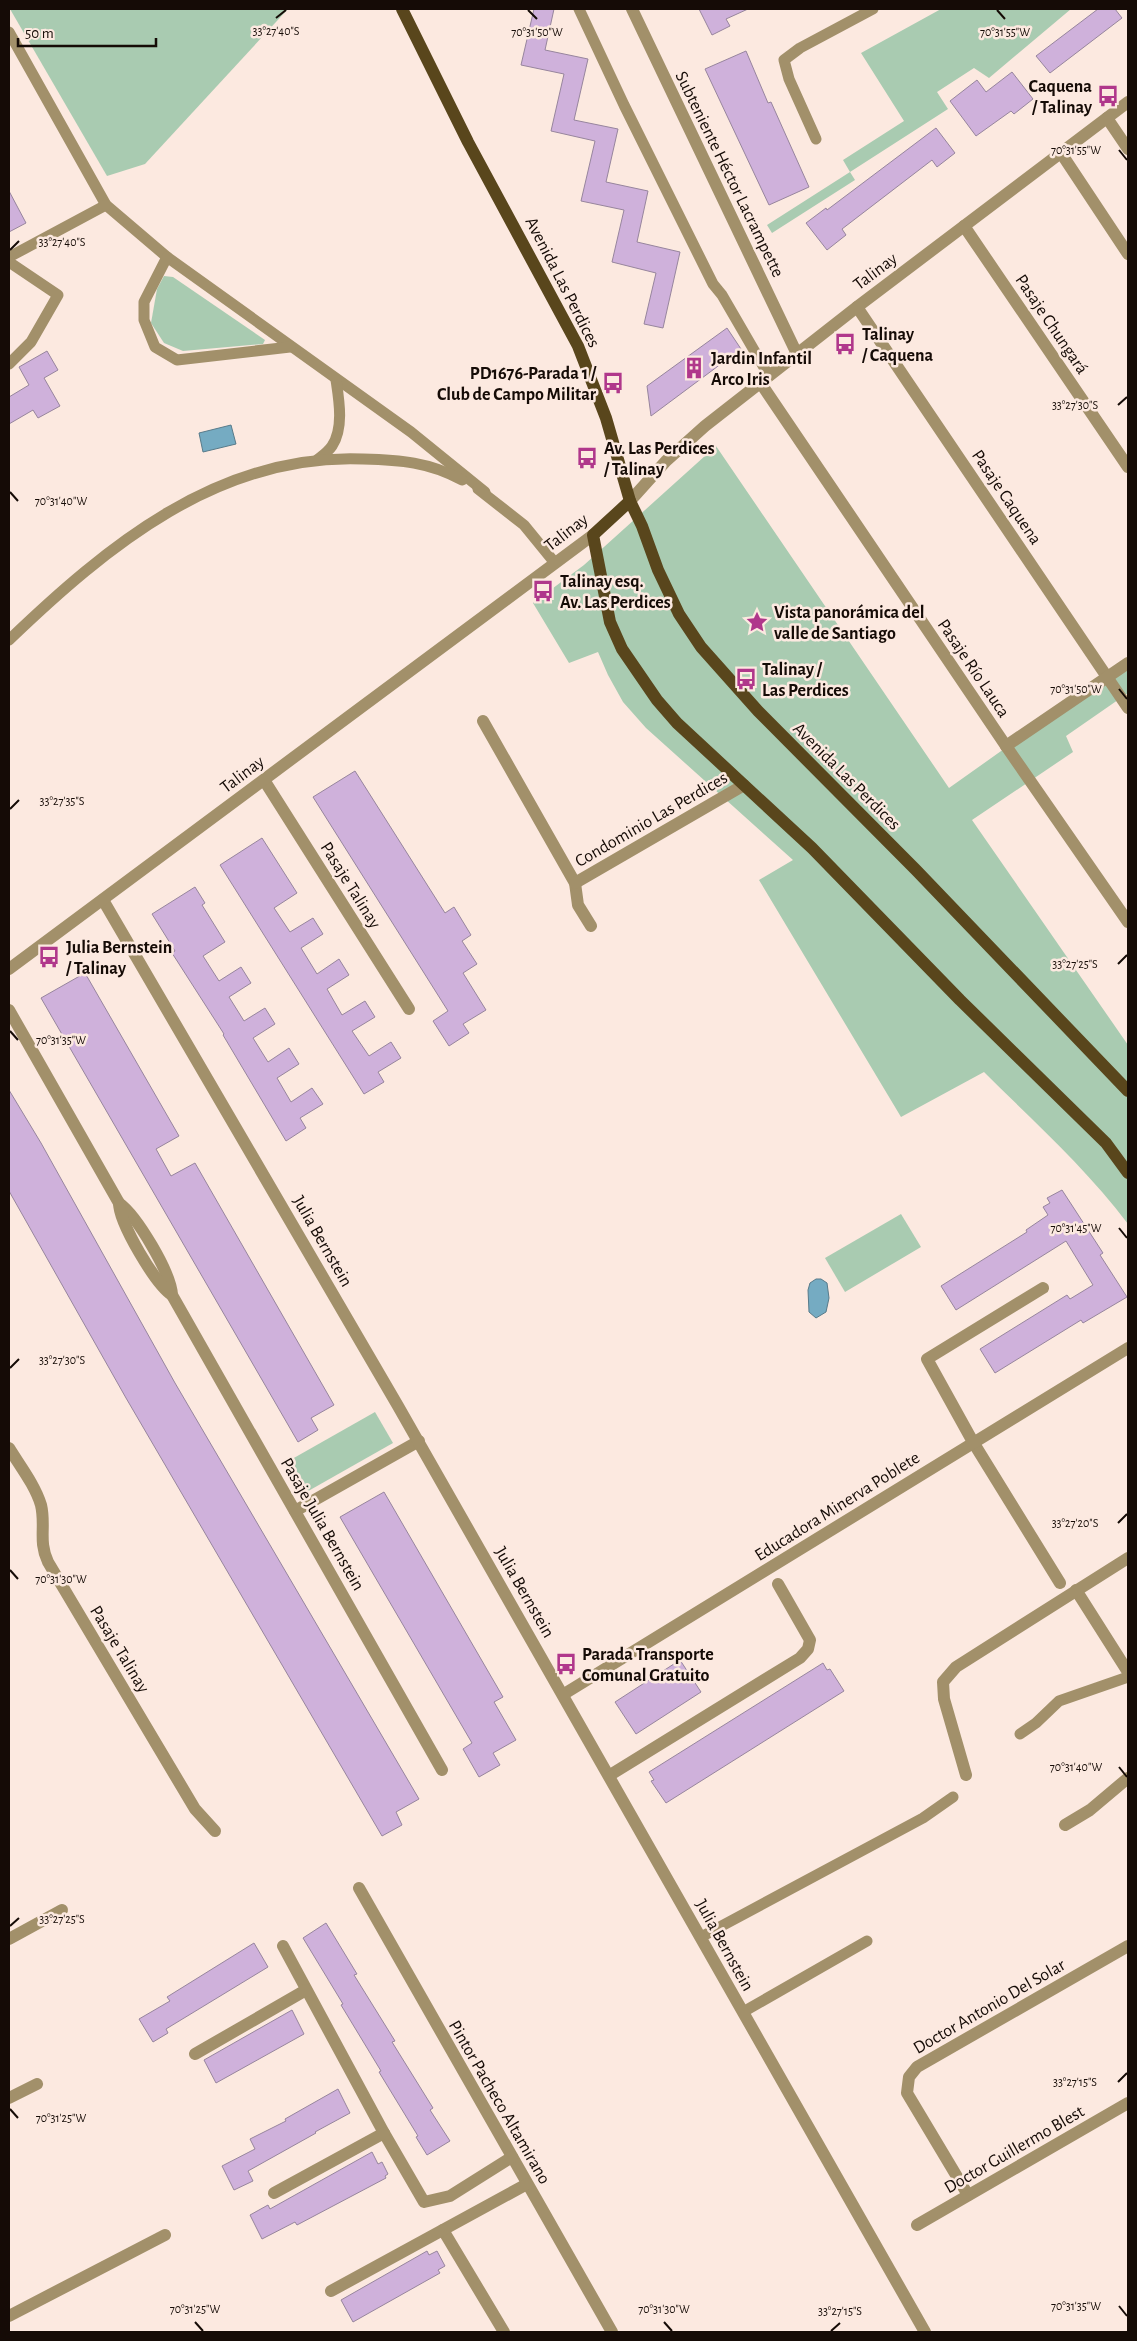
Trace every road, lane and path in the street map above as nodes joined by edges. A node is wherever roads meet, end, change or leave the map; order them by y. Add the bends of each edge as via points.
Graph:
1 (402, 9) edge
2 (579, 9) edge
3 (873, 9) edge
4 (636, 10) edge
5 (9, 32) edge
6 (14, 52) edge
7 (1128, 102) edge
8 (1108, 118) junction
9 (816, 139) dead end
10 (1128, 149) edge
11 (1061, 153) junction
12 (106, 205) junction
13 (964, 226) junction
14 (1128, 254) edge
15 (167, 257) junction
16 (9, 258) edge
17 (9, 262) edge
18 (857, 307) junction
19 (290, 347) junction
20 (797, 354) junction
21 (9, 364) edge
22 (764, 379) junction
23 (336, 380) junction
24 (317, 460) junction
25 (1128, 467) edge
26 (485, 492) junction
27 (630, 501) junction
28 (593, 535) junction
29 (555, 563) junction
30 (9, 640) edge
31 (1128, 663) edge
32 (1107, 677) junction
33 (1128, 708) edge
34 (484, 721) dead end
35 (1006, 746) junction
36 (264, 780) junction
37 (744, 785) junction
38 (575, 883) junction
39 (103, 900) junction
40 (1128, 922) edge
41 (591, 926) dead end
42 (9, 969) edge
43 (409, 1009) dead end
44 (9, 1010) edge
45 (1128, 1092) edge
46 (1128, 1173) edge
47 (1043, 1288) dead end
48 (1128, 1348) edge
49 (418, 1441) junction
50 (973, 1442) junction
51 (9, 1448) edge
52 (295, 1511) junction
53 (1128, 1558) edge
54 (1060, 1582) dead end
55 (778, 1584) dead end
56 (1076, 1590) junction
57 (1128, 1672) edge
58 (1128, 1677) edge
59 (564, 1694) junction
60 (1020, 1734) dead end
61 (442, 1770) dead end
62 (610, 1775) junction
63 (966, 1775) dead end
64 (1128, 1778) edge
65 (953, 1797) dead end
66 (1065, 1825) dead end
67 (215, 1831) dead end
68 (359, 1888) dead end
69 (62, 1910) dead end
70 (701, 1937) junction
71 (9, 1939) edge
72 (867, 1941) dead end
73 (283, 1946) dead end
74 (1128, 1946) edge
75 (306, 1990) junction
76 (743, 2012) junction
77 (195, 2054) dead end
78 (37, 2084) dead end
79 (9, 2098) edge
80 (1128, 2103) edge
81 (384, 2133) junction
82 (512, 2157) junction
83 (527, 2184) junction
84 (274, 2193) dead end
85 (968, 2195) junction
86 (917, 2225) dead end
87 (443, 2230) junction
88 (165, 2235) dead end
89 (331, 2291) dead end
90 (9, 2316) edge
91 (504, 2332) edge
92 (612, 2332) edge
93 (925, 2332) edge

1 - 27 main road, Avenida Las Perdices via 468,142 578,346 606,418
2 - 22 lane via 713,284 722,295
3 - 9 lane via 784,60
4 - 20 street, Subteniente Héctor Lacrampette
5 - 6 lane
6 - 12 lane
7 - 8 street, Talinay
8 - 10 street
8 - 11 street, Talinay
11 - 13 street, Talinay
11 - 14 street
12 - 15 lane
12 - 16 lane
13 - 18 street, Talinay
13 - 25 street, Pasaje Chungará
15 - 19 lane
15 - 19 lane via 144,302 144,320 155,347 177,360
17 - 21 lane via 58,295 30,342
18 - 20 street, Talinay
18 - 32 street, Pasaje Caquena
19 - 23 lane
20 - 22 street, Talinay
22 - 27 street, Talinay via 683,444
22 - 35 street, Pasaje Río Lauca
23 - 24 lane via 340,404 338,430 332,446
23 - 26 lane via 411,432
24 - 26 lane via 403,460 441,469
24 - 30 lane via 290,463 241,476 196,496 142,529 55,596
26 - 29 lane via 524,525
27 - 28 main road, Talinay
27 - 45 main road, Avenida Las Perdices via 679,614 701,647
28 - 29 street, Talinay
28 - 37 main road via 610,622 633,668 676,723
29 - 36 street, Talinay
31 - 32 street
32 - 33 street, Pasaje Caquena
32 - 35 street
34 - 38 street, Condominio Las Perdices
35 - 40 street, Pasaje Río Lauca
36 - 39 street, Talinay
36 - 43 street, Pasaje Talinay
37 - 38 street, Condominio Las Perdices
37 - 46 main road via 812,848 1106,1143
38 - 41 street, Condominio Las Perdices via 578,905
39 - 42 street, Talinay
39 - 49 street, Julia Bernstein
44 - 52 street, Pasaje Julia Bernstein via 119,1203 124,1224 158,1282 172,1295
47 - 50 street via 927,1359
48 - 50 street, Educadora Minerva Poblete
49 - 52 street
49 - 59 street, Julia Bernstein
50 - 54 street
50 - 59 street, Educadora Minerva Poblete
51 - 67 street, Pasaje Talinay via 41,1506 42,1549 48,1562 195,1809
52 - 61 street, Pasaje Julia Bernstein
53 - 56 street
55 - 62 street via 810,1640 808,1649 800,1658
56 - 57 street
56 - 63 street via 956,1667 943,1682 944,1699
58 - 60 lane via 1060,1701
59 - 62 street, Julia Bernstein
62 - 70 street, Julia Bernstein
64 - 66 street via 1090,1810
65 - 70 lane via 923,1818
68 - 82 street, Pintor Pacheco Altamirano
69 - 71 street
70 - 76 street, Julia Bernstein
72 - 76 lane
73 - 75 street
74 - 85 street, Doctor Antonio Del Solar via 917,2067 909,2077 907,2093
75 - 77 street
75 - 81 street
76 - 93 street, Julia Bernstein
78 - 79 street
80 - 85 street, Doctor Guillermo Blest
81 - 82 street via 424,2202 450,2196
81 - 84 street
82 - 83 street, Pintor Pacheco Altamirano
83 - 87 street
83 - 92 street, Pintor Pacheco Altamirano
85 - 86 street, Doctor Guillermo Blest
87 - 89 street
87 - 91 street
88 - 90 street

